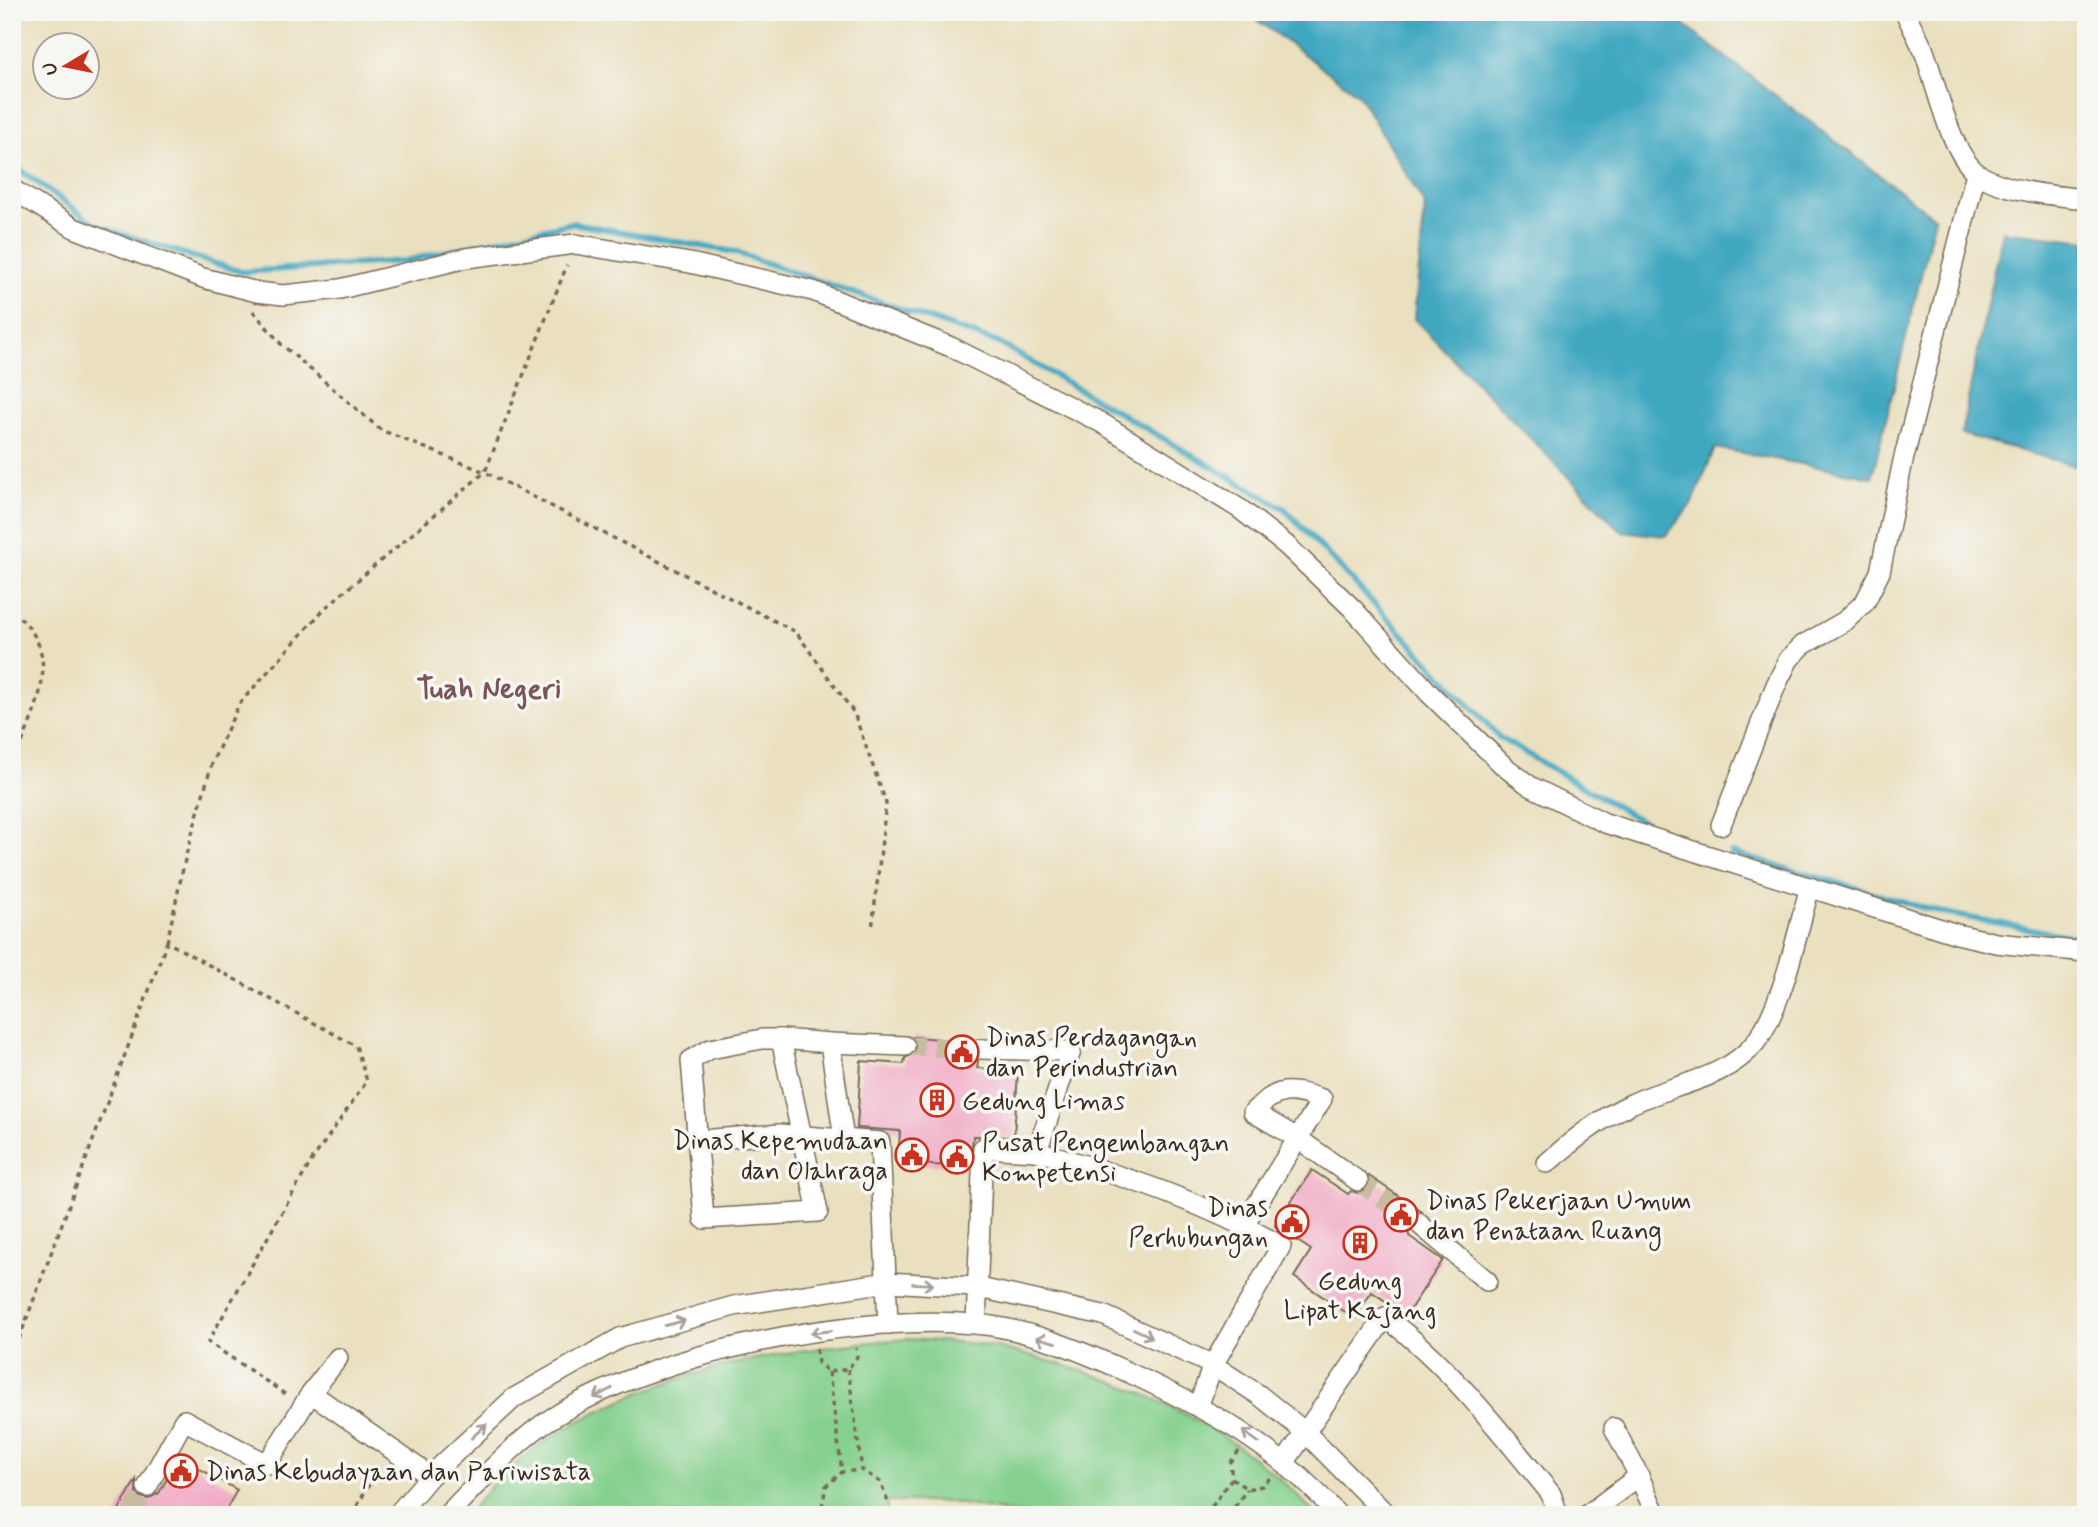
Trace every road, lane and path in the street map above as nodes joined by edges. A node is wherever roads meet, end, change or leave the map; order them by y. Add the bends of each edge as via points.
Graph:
1 (1905, 12) edge
2 (1976, 173) junction
3 (12, 188) edge
4 (2086, 199) edge
5 (575, 244) junction
6 (231, 285) junction
7 (485, 472) junction
8 (12, 611) edge
9 (12, 766) edge
10 (1721, 825) dead end
11 (1810, 887) junction
12 (872, 930) dead end
13 (167, 942) junction
14 (2086, 952) edge
15 (781, 1039) junction
16 (830, 1043) junction
17 (905, 1046) tunnel mouth
18 (979, 1049) tunnel mouth
19 (802, 1136) junction
20 (699, 1140) junction
21 (844, 1140) junction
22 (1037, 1151) junction
23 (1547, 1163) dead end
24 (1358, 1181) tunnel mouth
25 (1418, 1223) tunnel mouth
26 (1244, 1225) junction
27 (1487, 1281) dead end
28 (887, 1282) junction
29 (975, 1287) junction
30 (888, 1324) junction
31 (976, 1324) junction
32 (853, 1328) junction
33 (814, 1333) junction
34 (12, 1358) edge
35 (338, 1358) dead end
36 (1213, 1365) junction
37 (848, 1369) junction
38 (830, 1372) junction
39 (307, 1399) junction
40 (1199, 1404) junction
41 (1614, 1429) dead end
42 (1306, 1432) junction
43 (1250, 1436) junction
44 (383, 1461) dead end
45 (1284, 1463) junction
46 (862, 1470) junction
47 (842, 1472) junction
48 (430, 1476) junction
49 (1639, 1476) junction
50 (1232, 1478) junction
51 (147, 1487) tunnel mouth
52 (1247, 1489) junction
53 (888, 1502) dead end
54 (822, 1507) dead end
55 (352, 1515) edge
56 (397, 1515) edge
57 (447, 1515) edge
58 (1206, 1515) edge
59 (1229, 1515) edge
60 (1338, 1515) edge
61 (1387, 1515) edge
62 (1558, 1515) edge
63 (1587, 1515) edge
64 (1656, 1515) edge

1 - 2 street via 1957,144
2 - 4 street via 1995,182
2 - 10 street via 1903,461 1880,572 1866,602 1789,659
3 - 6 street via 74,228
5 - 6 street via 466,258 310,293 257,292
5 - 7 path
5 - 11 street via 690,263 813,291 951,347 1100,422 1240,509 1286,545 1473,736 1530,786 1605,823
6 - 7 path via 281,344 382,430
7 - 12 path via 796,632 854,713 886,803
7 - 13 path via 325,608 239,704 212,763
8 - 9 path via 27,622 44,669 42,689
11 - 14 street via 1957,934 1996,943
11 - 23 street via 1772,1013 1755,1043 1721,1069 1607,1117
13 - 34 path
13 - 39 path via 356,1046 367,1081 312,1160 208,1342
15 - 16 street
15 - 19 street
15 - 20 street via 710,1049 691,1060
16 - 17 street
16 - 21 street
18 - 22 street via 1070,1051
19 - 20 street
19 - 20 street via 818,1212 704,1219
19 - 21 street
21 - 28 street via 880,1142
22 - 26 street via 1112,1172
22 - 29 street via 982,1148
24 - 26 street via 1297,1138
25 - 27 street
26 - 36 street via 1281,1246
28 -> 29 street
28 - 30 street
48 -> 28 street via 514,1398 620,1338 734,1306
29 - 31 street
29 -> 36 street via 1102,1315
30 - 31 street
30 - 32 street
40 -> 31 street via 1072,1347
32 -> 33 street
32 - 37 path via 857,1357
33 - 38 path via 818,1363
33 -> 57 street via 715,1354 621,1384 551,1419
35 - 39 street
36 - 40 street
36 - 42 street
37 - 38 path
37 - 46 path
38 - 47 path
39 - 48 street
39 - 51 street via 267,1464 184,1420
40 - 43 street
41 - 49 street
42 - 45 street
42 - 61 street
42 - 62 street via 1385,1317 1424,1346 1459,1383 1551,1494
45 -> 43 street
43 - 50 path via 1230,1464
44 - 55 path
45 - 52 path via 1262,1486
45 - 60 street
46 - 47 path
46 - 53 path via 880,1482
47 - 54 path via 826,1486
48 - 56 street
49 - 63 street
49 - 64 street
50 - 52 path
50 - 58 path
52 - 59 path

